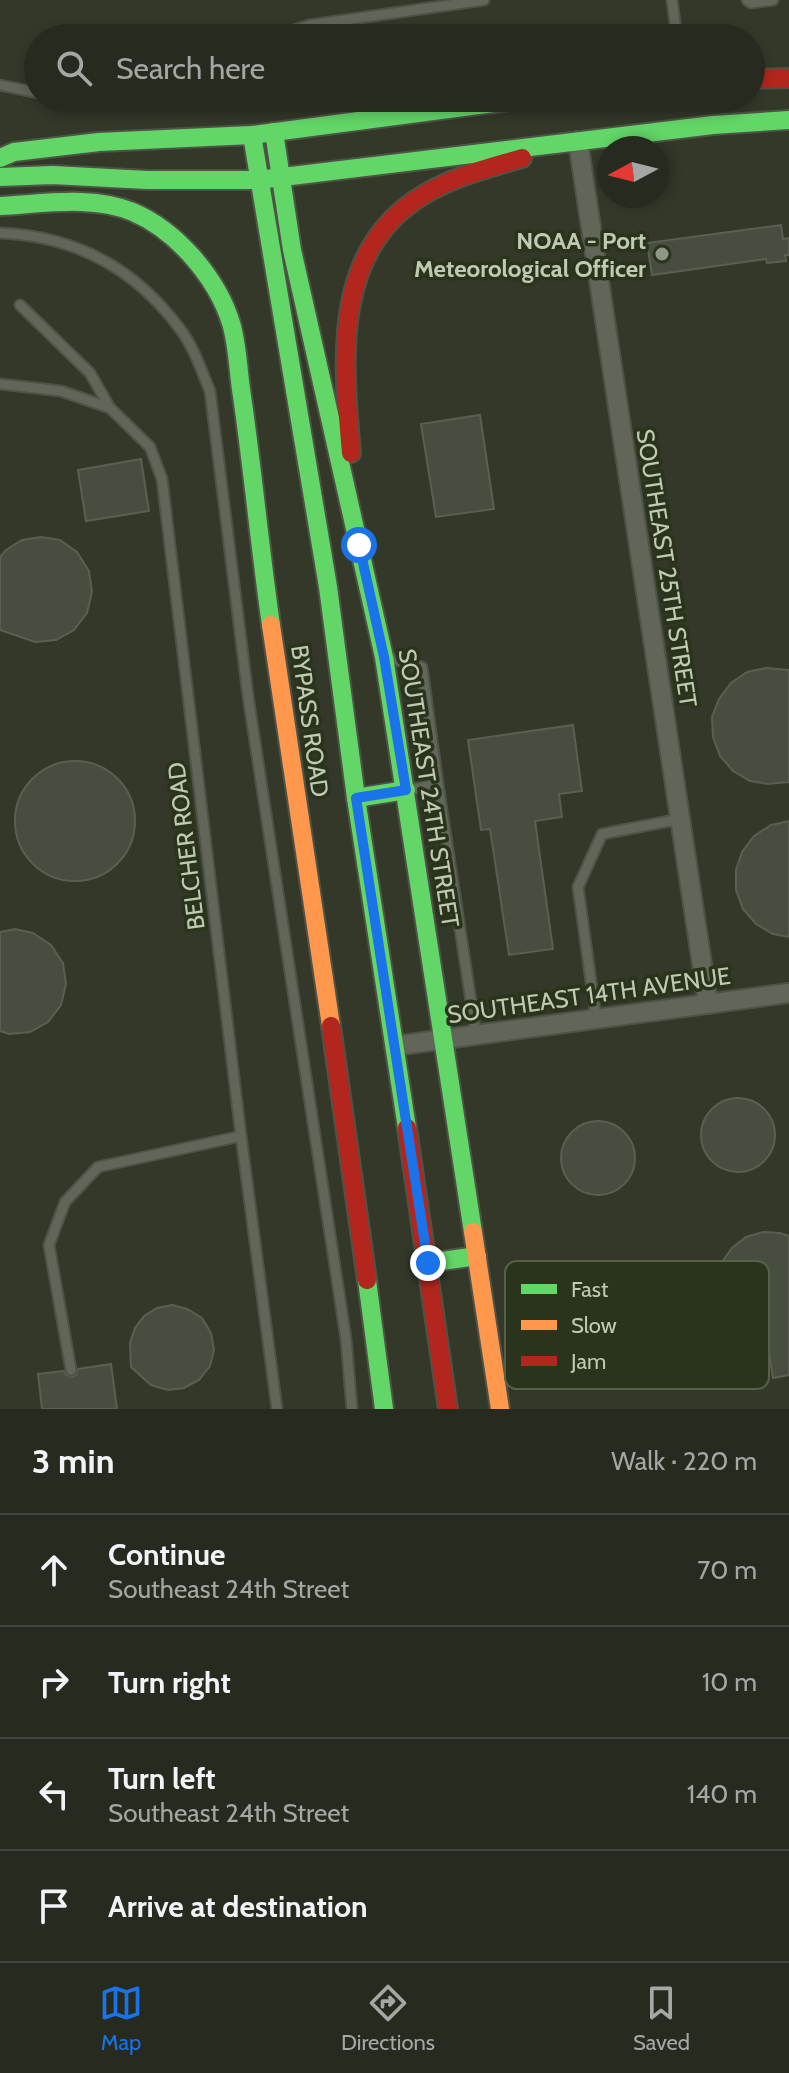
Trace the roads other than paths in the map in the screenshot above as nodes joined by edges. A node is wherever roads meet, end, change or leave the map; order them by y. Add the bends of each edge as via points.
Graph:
1 (484, 0) edge
2 (672, 0) edge
3 (747, 0) edge
4 (773, 0) edge
5 (317, 24) edge
6 (675, 24) edge
7 (789, 78) edge
8 (765, 79) edge
9 (0, 85) edge
10 (24, 90) edge
11 (426, 112) edge
12 (789, 120) edge
13 (274, 132) junction
14 (252, 135) junction
15 (578, 141) junction
16 (0, 158) edge
17 (0, 177) edge
18 (282, 177) junction
19 (258, 180) junction
20 (0, 206) edge
21 (0, 233) edge
22 (20, 305) dead end
23 (0, 384) edge
24 (110, 408) junction
25 (359, 545) junction
26 (384, 657) junction
27 (438, 784) junction
28 (406, 790) junction
29 (356, 798) junction
30 (680, 819) junction
31 (789, 993) edge
32 (708, 1004) junction
33 (596, 1018) junction
34 (476, 1034) junction
35 (444, 1039) junction
36 (394, 1046) junction
37 (241, 1136) junction
38 (477, 1256) junction
39 (428, 1263) junction
40 (71, 1370) dead end
41 (277, 1409) edge
42 (352, 1409) edge
43 (384, 1409) edge
44 (448, 1409) edge
45 (500, 1409) edge

1 - 5 lane
2 - 6 lane
3 - 4 lane
7 - 8 street
9 - 10 lane
11 - 13 street
12 - 15 street
13 - 14 street
13 - 18 street, SOUTHEAST 24TH STREET
14 - 16 street via 99,142
14 - 19 street
15 - 18 street
15 - 25 street via 451,181 410,204 362,261 344,334
15 - 30 street, SOUTHEAST 25TH STREET
17 - 19 street
18 - 19 street
18 - 25 street, SOUTHEAST 24TH STREET via 292,250
19 - 29 street via 328,587
20 - 43 street, BYPASS ROAD via 68,202 131,211 157,225 199,264 231,324
21 - 42 lane via 32,234 78,248 137,282 181,330 210,391 248,696 346,1339
22 - 24 lane via 90,373
23 - 24 lane, BELCHER ROAD via 61,391
24 - 37 lane, BELCHER ROAD via 150,447 162,479
25 - 26 street, SOUTHEAST 24TH STREET
26 - 27 lane via 422,667
26 - 28 street, SOUTHEAST 24TH STREET
27 - 28 lane
27 - 34 lane
28 - 29 street
28 - 35 street, SOUTHEAST 24TH STREET
29 - 36 street
30 - 32 street, SOUTHEAST 25TH STREET
30 - 33 lane via 602,834 578,887
31 - 32 street, SOUTHEAST 14TH AVENUE
32 - 33 street, SOUTHEAST 14TH AVENUE
33 - 34 street, SOUTHEAST 14TH AVENUE
34 - 35 street, SOUTHEAST 14TH AVENUE
35 - 36 street, SOUTHEAST 14TH AVENUE
35 - 38 street, SOUTHEAST 24TH STREET
36 - 39 street
37 - 40 lane via 98,1167 65,1202 49,1245
37 - 41 lane, BELCHER ROAD
38 - 39 street
38 - 45 street, SOUTHEAST 24TH STREET
39 - 44 street

